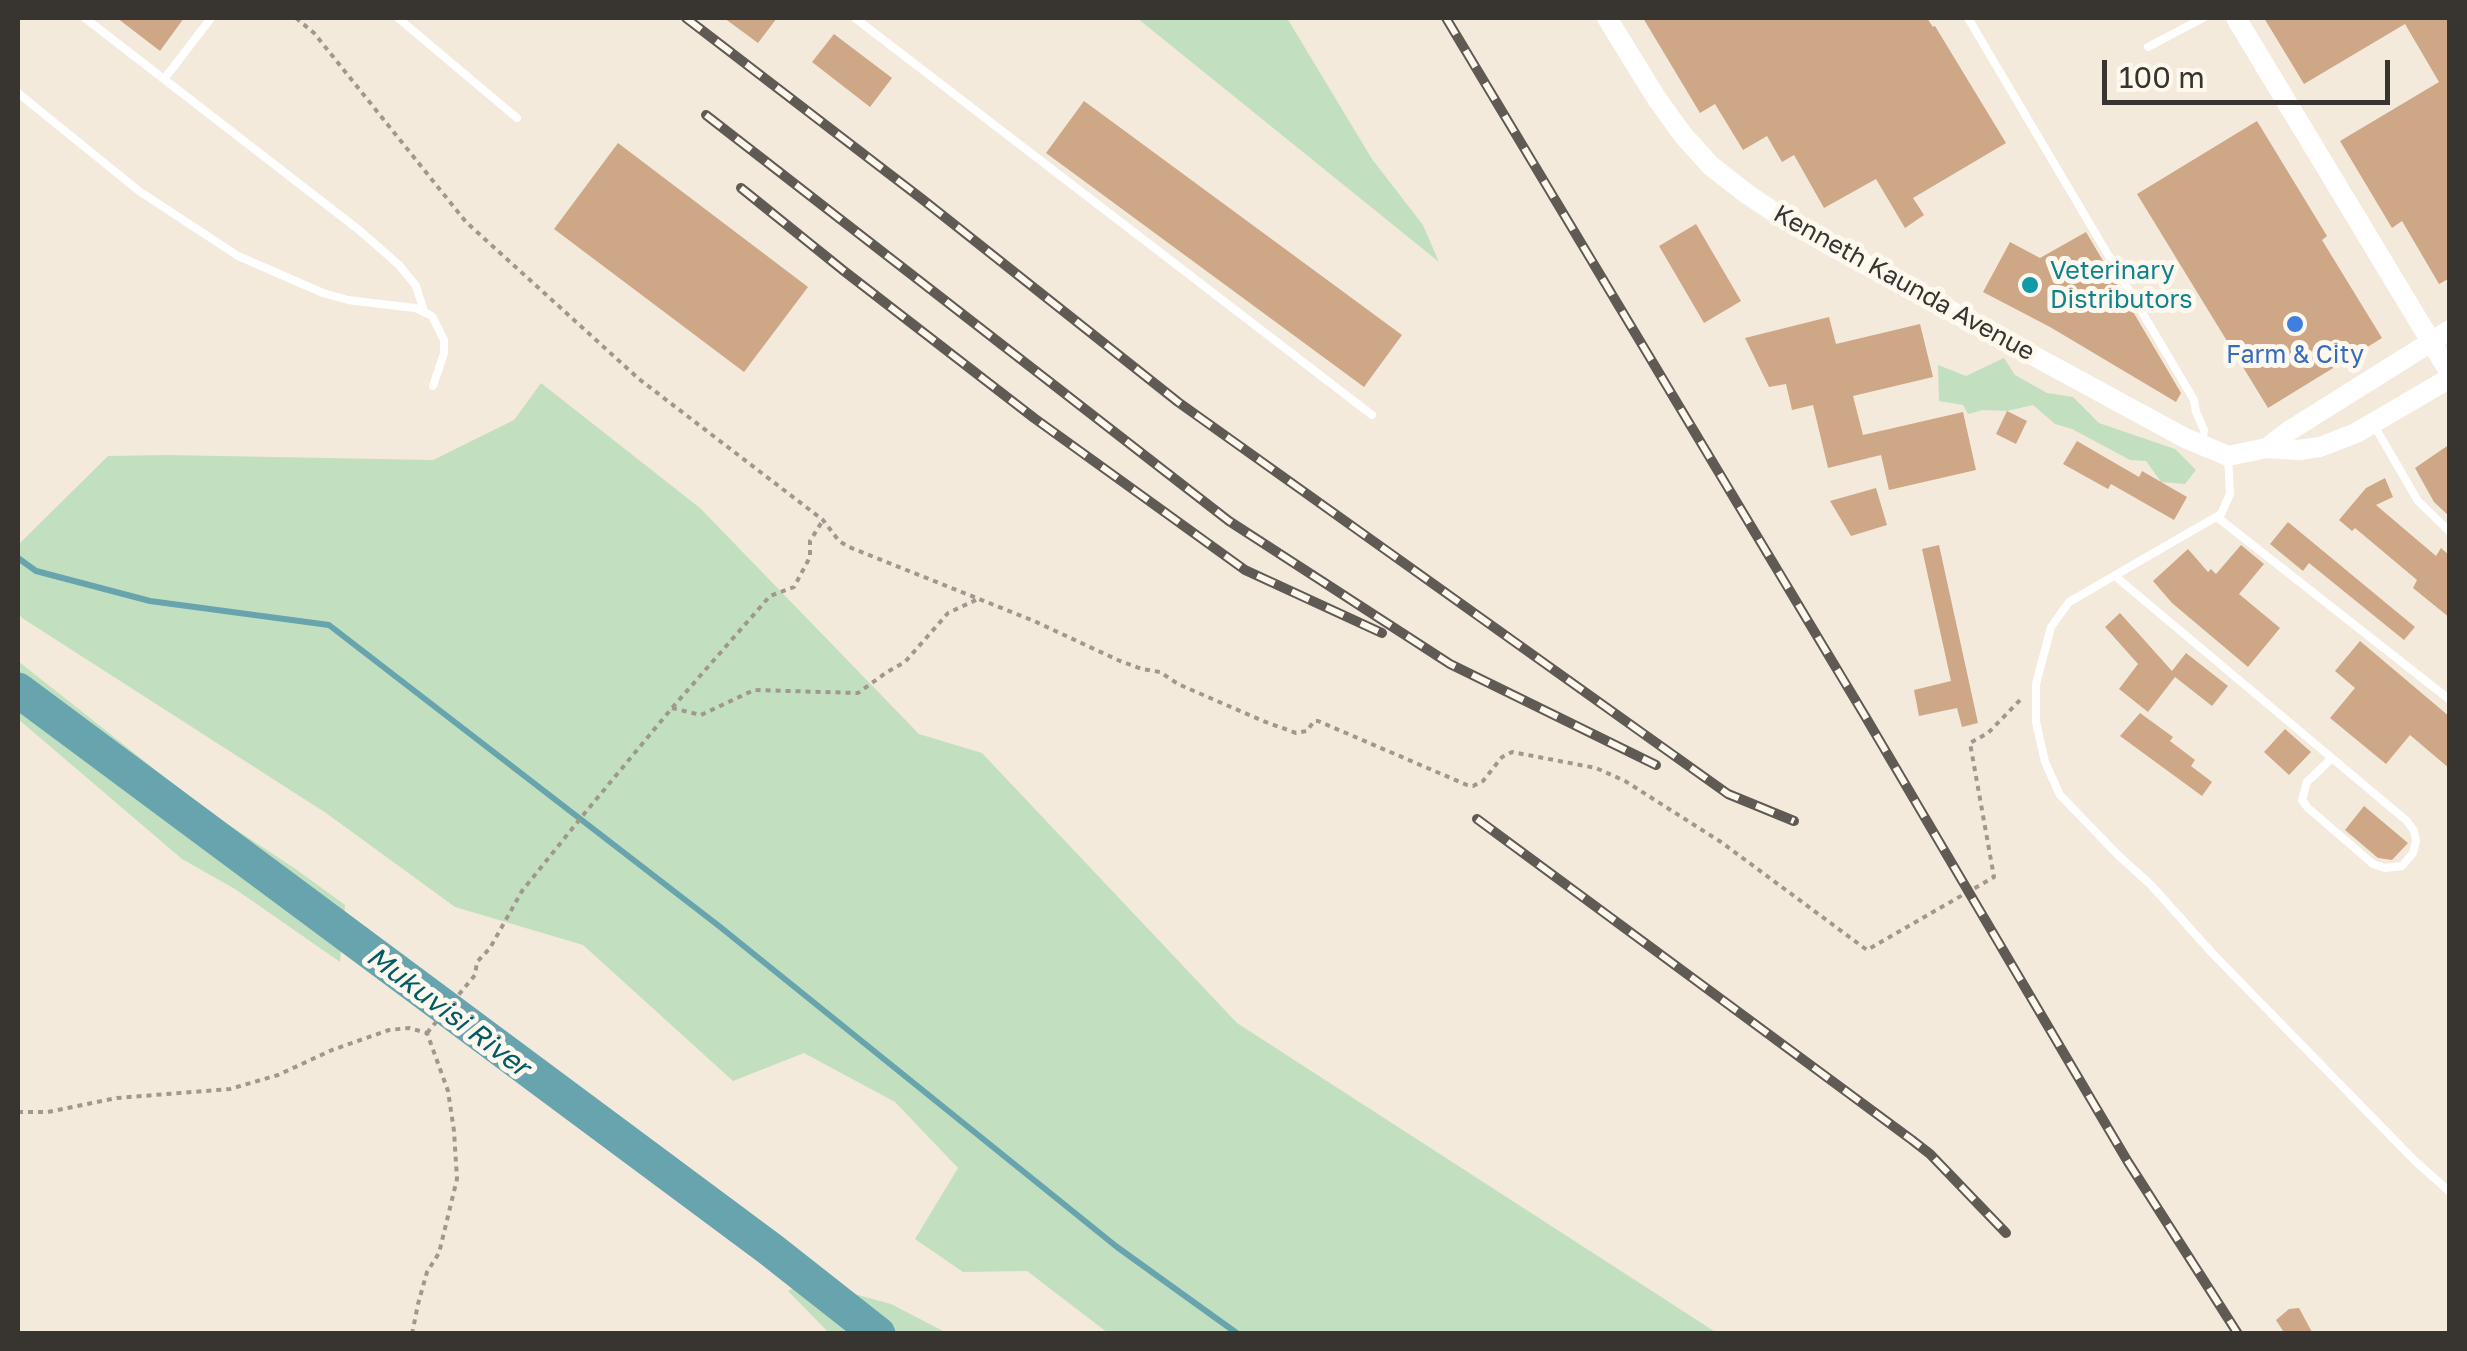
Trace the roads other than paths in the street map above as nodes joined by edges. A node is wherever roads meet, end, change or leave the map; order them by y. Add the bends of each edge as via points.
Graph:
1 (85, 18) edge
2 (211, 18) edge
3 (398, 18) edge
4 (855, 18) edge
5 (1606, 18) edge
6 (1968, 18) edge
7 (2202, 18) edge
8 (2236, 18) edge
9 (2148, 47) dead end
10 (165, 78) junction
11 (18, 93) edge
12 (516, 118) dead end
13 (424, 310) junction
14 (2440, 336) edge
15 (2450, 375) edge
16 (432, 386) dead end
17 (1372, 415) dead end
18 (2373, 423) junction
19 (2202, 445) junction
20 (2267, 448) junction
21 (2228, 456) junction
22 (2216, 517) junction
23 (2450, 532) edge
24 (2115, 576) junction
25 (2450, 700) edge
26 (2331, 759) junction
27 (2450, 1192) edge

1 - 10 lane
2 - 10 lane
3 - 12 lane
4 - 17 lane
5 - 19 main road, Kenneth Kaunda Avenue via 1684,135 1747,194
6 - 19 lane via 2194,400
7 - 9 lane
8 - 14 main road
10 - 13 lane via 400,266
11 - 13 lane via 140,191 238,256 323,293
13 - 16 lane via 444,340
14 - 15 main road
14 - 20 main road
15 - 18 main road
18 - 20 main road via 2320,447
18 - 23 lane via 2418,501
19 - 21 main road, Kenneth Kaunda Avenue
20 - 21 main road
21 - 22 lane via 2230,494
22 - 24 lane
22 - 25 lane
24 - 26 lane
24 - 27 lane via 2060,612 2036,684 2044,762 2060,794
26 - 26 lane via 2414,831 2413,853 2402,866 2373,864 2302,800 2307,782

